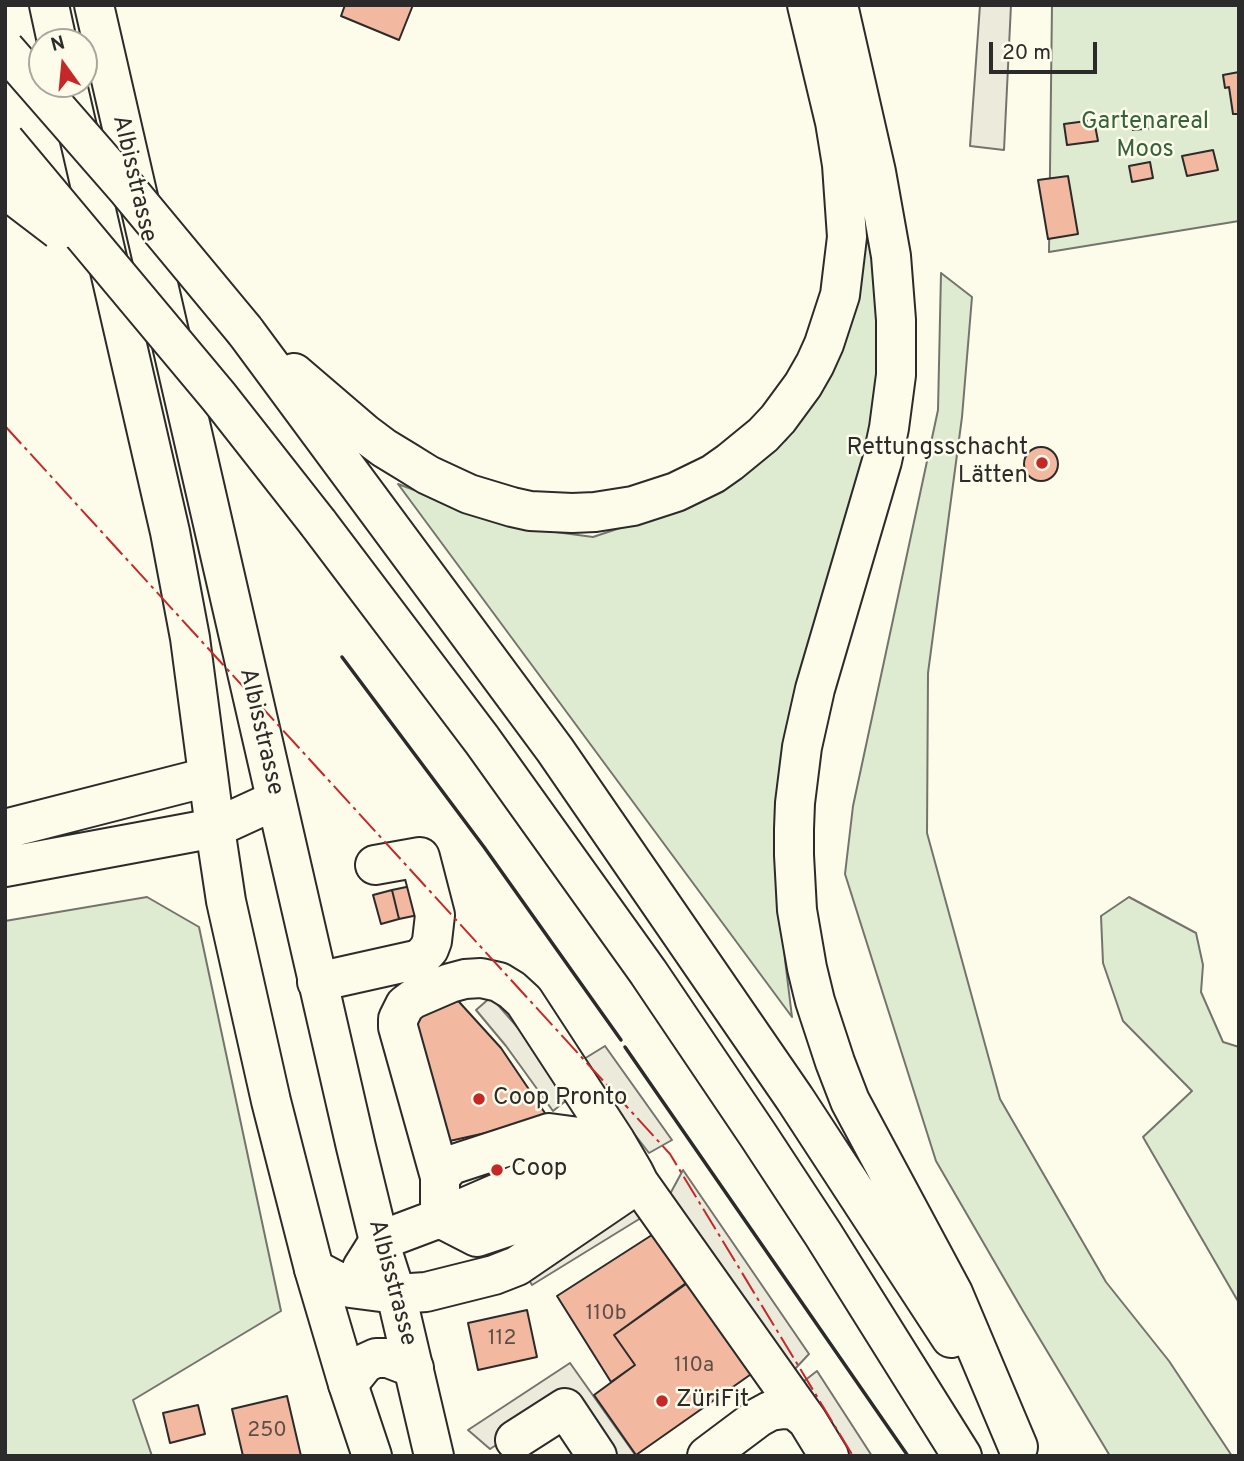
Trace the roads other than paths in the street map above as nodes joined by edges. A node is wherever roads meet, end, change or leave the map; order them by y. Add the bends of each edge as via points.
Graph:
1 (49, 5) edge
2 (94, 5) edge
3 (807, 5) edge
4 (838, 5) edge
5 (54, 28) edge
6 (5, 49) edge
7 (70, 98) edge
8 (5, 141) edge
9 (5, 189) edge
10 (121, 279) junction
11 (284, 376) junction
12 (208, 777) junction
13 (276, 800) junction
14 (215, 828) junction
15 (5, 829) edge
16 (375, 865) dead end
17 (5, 867) edge
18 (317, 982) junction
19 (616, 1142) junction
20 (440, 1177) junction
21 (639, 1183) junction
22 (440, 1218) junction
23 (379, 1241) junction
24 (314, 1269) junction
25 (350, 1288) junction
26 (396, 1294) junction
27 (329, 1322) junction
28 (414, 1368) junction
29 (348, 1384) junction
30 (807, 1419) junction
31 (515, 1440) dead end
32 (1021, 1452) edge
33 (372, 1456) edge
34 (434, 1456) edge
35 (597, 1456) edge
36 (707, 1456) edge
37 (829, 1456) edge
38 (962, 1456) edge

1 - 5 main road
2 - 13 main road, Albisstrasse
3 - 11 main road via 842,165 847,237 840,295 824,344 803,385 763,435 722,468 677,492 615,509 572,513 512,508 448,485 384,448
4 - 32 main road via 886,221 895,298 896,375 882,461 802,747 794,816 797,910 815,1001 850,1101 953,1293
6 - 11 main road, bridge
7 - 12 main road, Albisstrasse via 170,531
8 - 10 main road, bridge
9 - 10 main road, bridge
10 - 38 main road, bridge via 318,523 649,972 816,1223
11 - 32 main road via 692,947 934,1311
12 - 13 main road
12 - 14 main road, Albisstrasse
12 - 15 main road
13 - 14 main road
13 - 18 main road, Albisstrasse
14 - 17 main road
14 - 24 main road, Albisstrasse via 226,901
16 - 18 main road via 420,857 435,915 429,949 420,959
18 - 23 main road, Albisstrasse
19 - 20 main road via 549,1133 452,1165
19 - 20 main road via 524,1001 499,982 465,979 413,999 398,1019
19 - 21 main road
19 - 22 main road via 590,1180 510,1226 477,1237
20 - 22 main road
21 - 26 main road via 507,1271 426,1292
21 - 30 main road
22 - 23 main road
23 - 25 main road
23 - 26 main road, Albisstrasse
24 - 25 main road
24 - 27 main road, Albisstrasse
25 - 26 main road
25 - 27 main road
26 - 28 main road, Albisstrasse
27 - 29 main road, Albisstrasse
28 - 29 main road via 376,1358 365,1363
28 - 34 main road, Albisstrasse
29 - 33 main road, Albisstrasse
30 - 36 main road via 795,1410 770,1411
30 - 37 main road
31 - 35 main road via 565,1408

